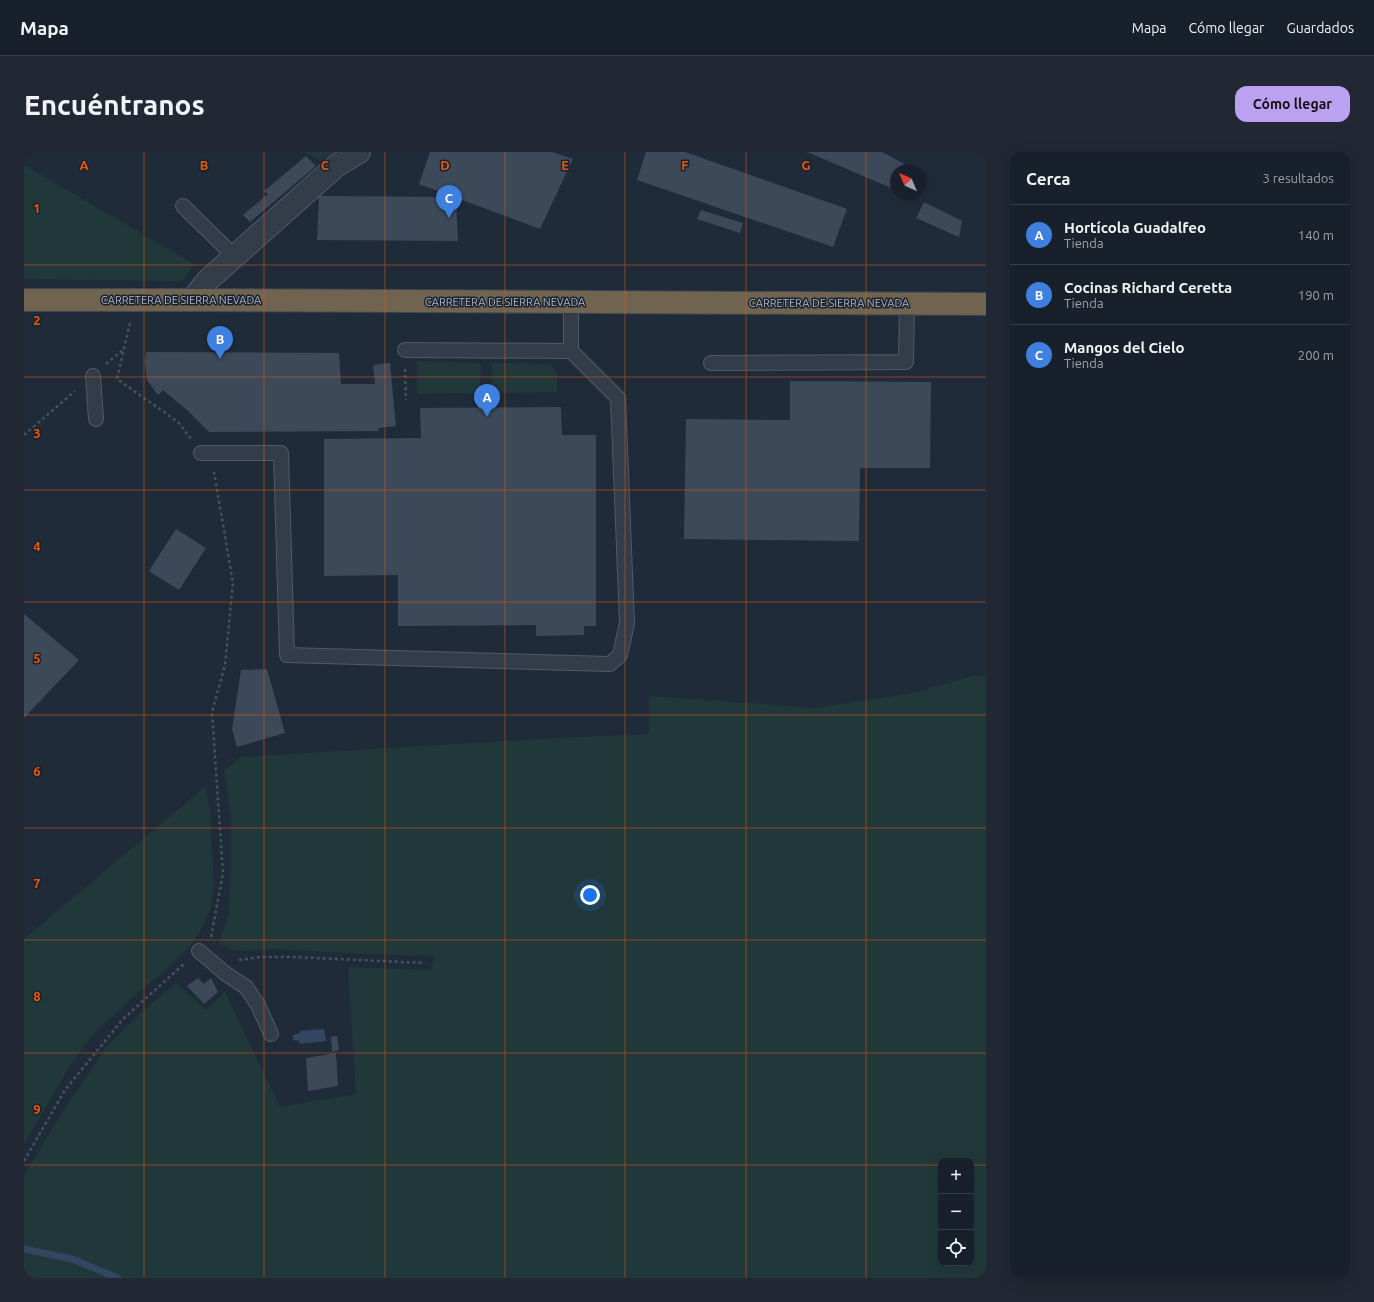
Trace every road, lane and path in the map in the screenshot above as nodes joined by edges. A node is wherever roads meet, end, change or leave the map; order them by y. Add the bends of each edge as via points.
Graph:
1 (359, 152) edge
2 (183, 206) dead end
3 (234, 257) junction
4 (24, 300) edge
5 (135, 300) junction
6 (192, 300) junction
7 (571, 302) junction
8 (907, 304) junction
9 (986, 304) edge
10 (405, 350) joint
11 (571, 351) junction
12 (711, 363) dead end
13 (93, 376) dead end
14 (406, 400) dead end
15 (96, 419) dead end
16 (201, 453) junction
17 (199, 951) junction
18 (425, 963) dead end
19 (214, 964) junction
20 (271, 1034) dead end
21 (24, 1161) edge

1 - 3 street via 336,166
2 - 3 lane
3 - 6 street via 208,280
4 - 5 highway, CARRETERA DE SIERRA NEVADA
5 - 6 highway, CARRETERA DE SIERRA NEVADA
5 - 16 path via 117,379 178,422
6 - 7 highway, CARRETERA DE SIERRA NEVADA
7 - 8 highway, CARRETERA DE SIERRA NEVADA
7 - 11 lane
8 - 9 highway, CARRETERA DE SIERRA NEVADA
8 - 12 lane via 906,362
10 - 11 lane
10 - 14 path
11 - 16 lane via 618,398 627,623 620,655 610,664 287,656 282,453
13 - 15 lane
16 - 17 path via 214,470 233,583 225,665 212,712 223,872 210,940
17 - 19 lane
17 - 21 path via 123,1018 65,1090
18 - 19 path via 260,957
19 - 20 lane via 246,987 258,1005

